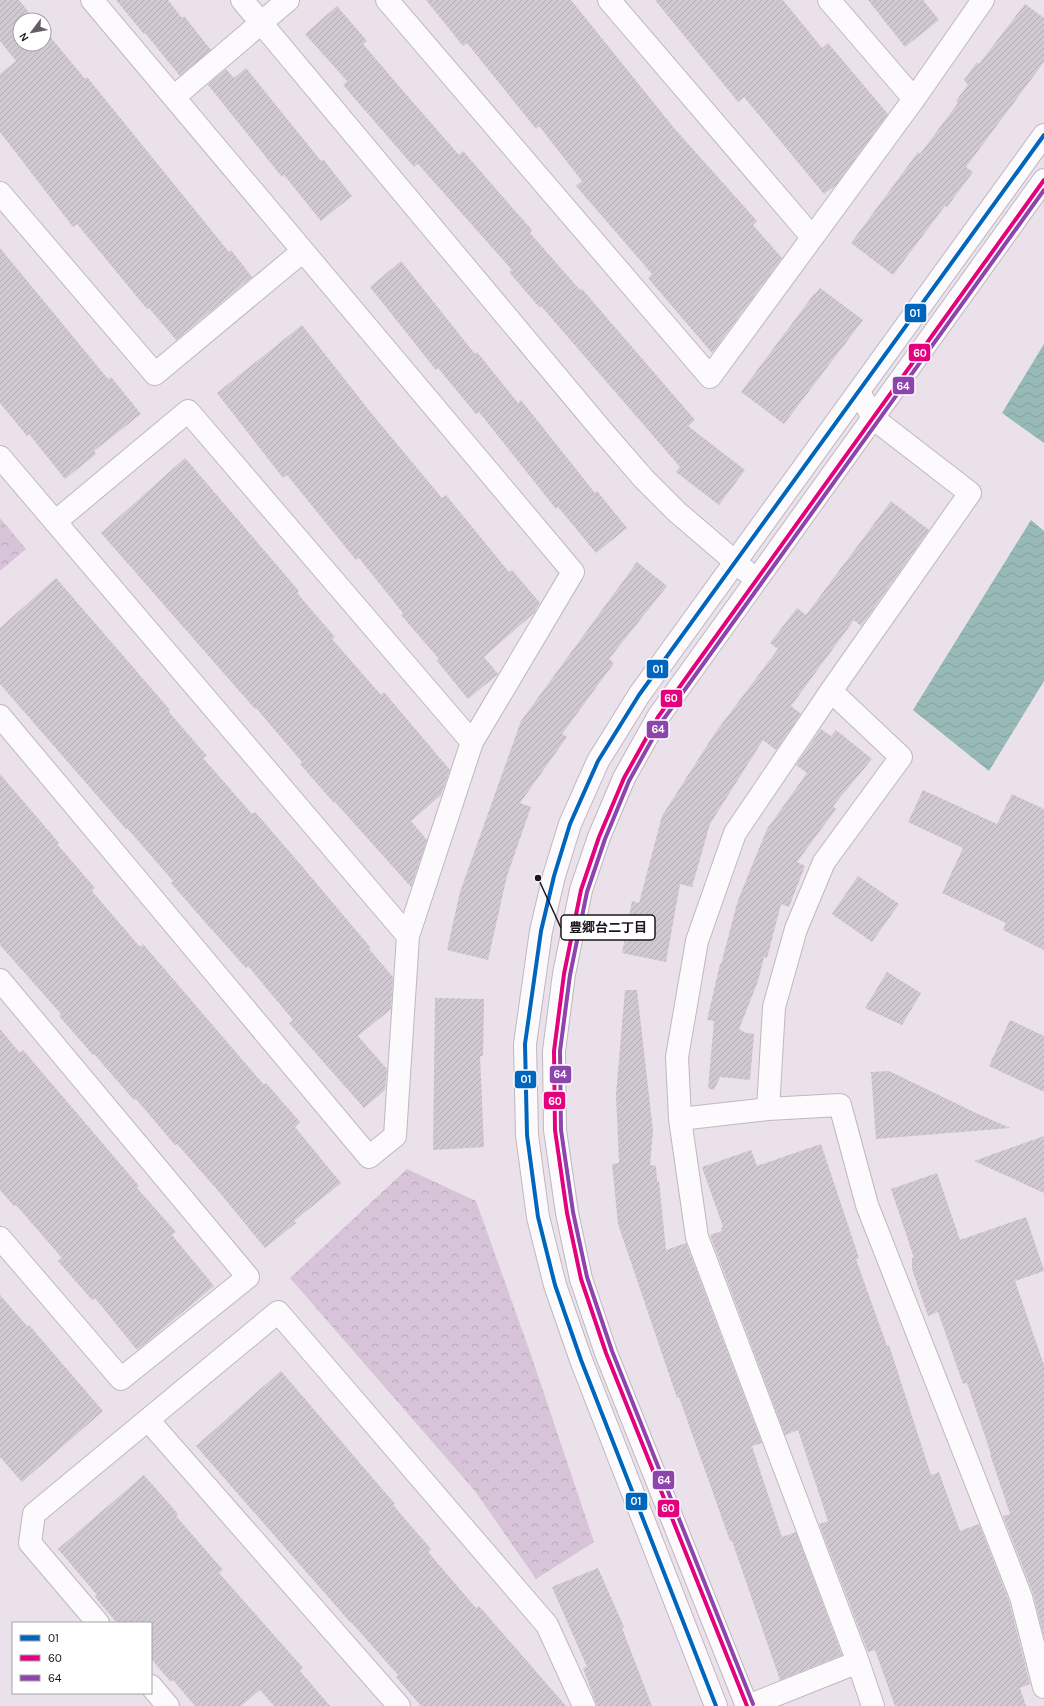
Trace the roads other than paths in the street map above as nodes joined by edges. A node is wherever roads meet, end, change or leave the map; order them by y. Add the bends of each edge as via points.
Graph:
1 (92, 0) edge
2 (242, 0) edge
3 (288, 0) edge
4 (387, 0) edge
5 (609, 0) edge
6 (829, 0) edge
7 (983, 0) edge
8 (261, 22) junction
9 (174, 97) junction
10 (914, 99) junction
11 (1044, 135) edge
12 (1044, 180) edge
13 (0, 193) edge
14 (812, 237) junction
15 (302, 251) junction
16 (859, 392) junction
17 (874, 418) junction
18 (0, 457) edge
19 (55, 522) junction
20 (736, 562) junction
21 (756, 579) junction
22 (831, 691) junction
23 (0, 716) edge
24 (472, 742) junction
25 (408, 936) junction
26 (0, 980) edge
27 (768, 1109) junction
28 (680, 1119) junction
29 (0, 1238) edge
30 (148, 1420) junction
31 (97, 1622) edge
32 (858, 1662) junction
33 (152, 1687) edge
34 (1044, 1687) edge
35 (165, 1705) edge
36 (399, 1706) edge
37 (584, 1706) edge
38 (716, 1706) edge
39 (747, 1706) edge
40 (873, 1706) edge

1 - 9 street
2 - 8 street
3 - 8 street
4 - 14 street via 710,377
5 - 14 street
6 - 10 street
7 - 10 street
8 - 9 street
8 - 20 street via 644,479 677,512
9 - 15 street
10 - 14 street
11 - 16 street
12 - 17 street
13 - 15 street via 155,374
15 - 24 street via 573,572
16 - 17 street
16 - 20 street
17 - 21 street
17 - 22 street via 970,493
18 - 19 street
19 - 24 street via 188,411
19 - 25 street
20 - 21 street
20 - 38 street via 639,695 598,761 573,817 554,876 541,931 525,1044 527,1135 538,1217 555,1285 581,1360
21 - 39 street via 658,717 624,778 599,837 581,890 564,974 554,1051 555,1130 567,1213 581,1279 606,1353
22 - 27 street via 901,756 824,862 796,929 774,1007
22 - 28 street via 735,832 697,941 677,1057
23 - 25 street via 369,1157 395,1136
24 - 25 street
26 - 29 street via 248,1277 121,1379
27 - 28 street
27 - 34 street via 840,1106 868,1205 1021,1597
28 - 32 street via 697,1237
30 - 31 street via 34,1514 30,1543
30 - 36 street
30 - 37 street via 278,1312 547,1625
32 - 39 street
32 - 40 street
33 - 35 street

